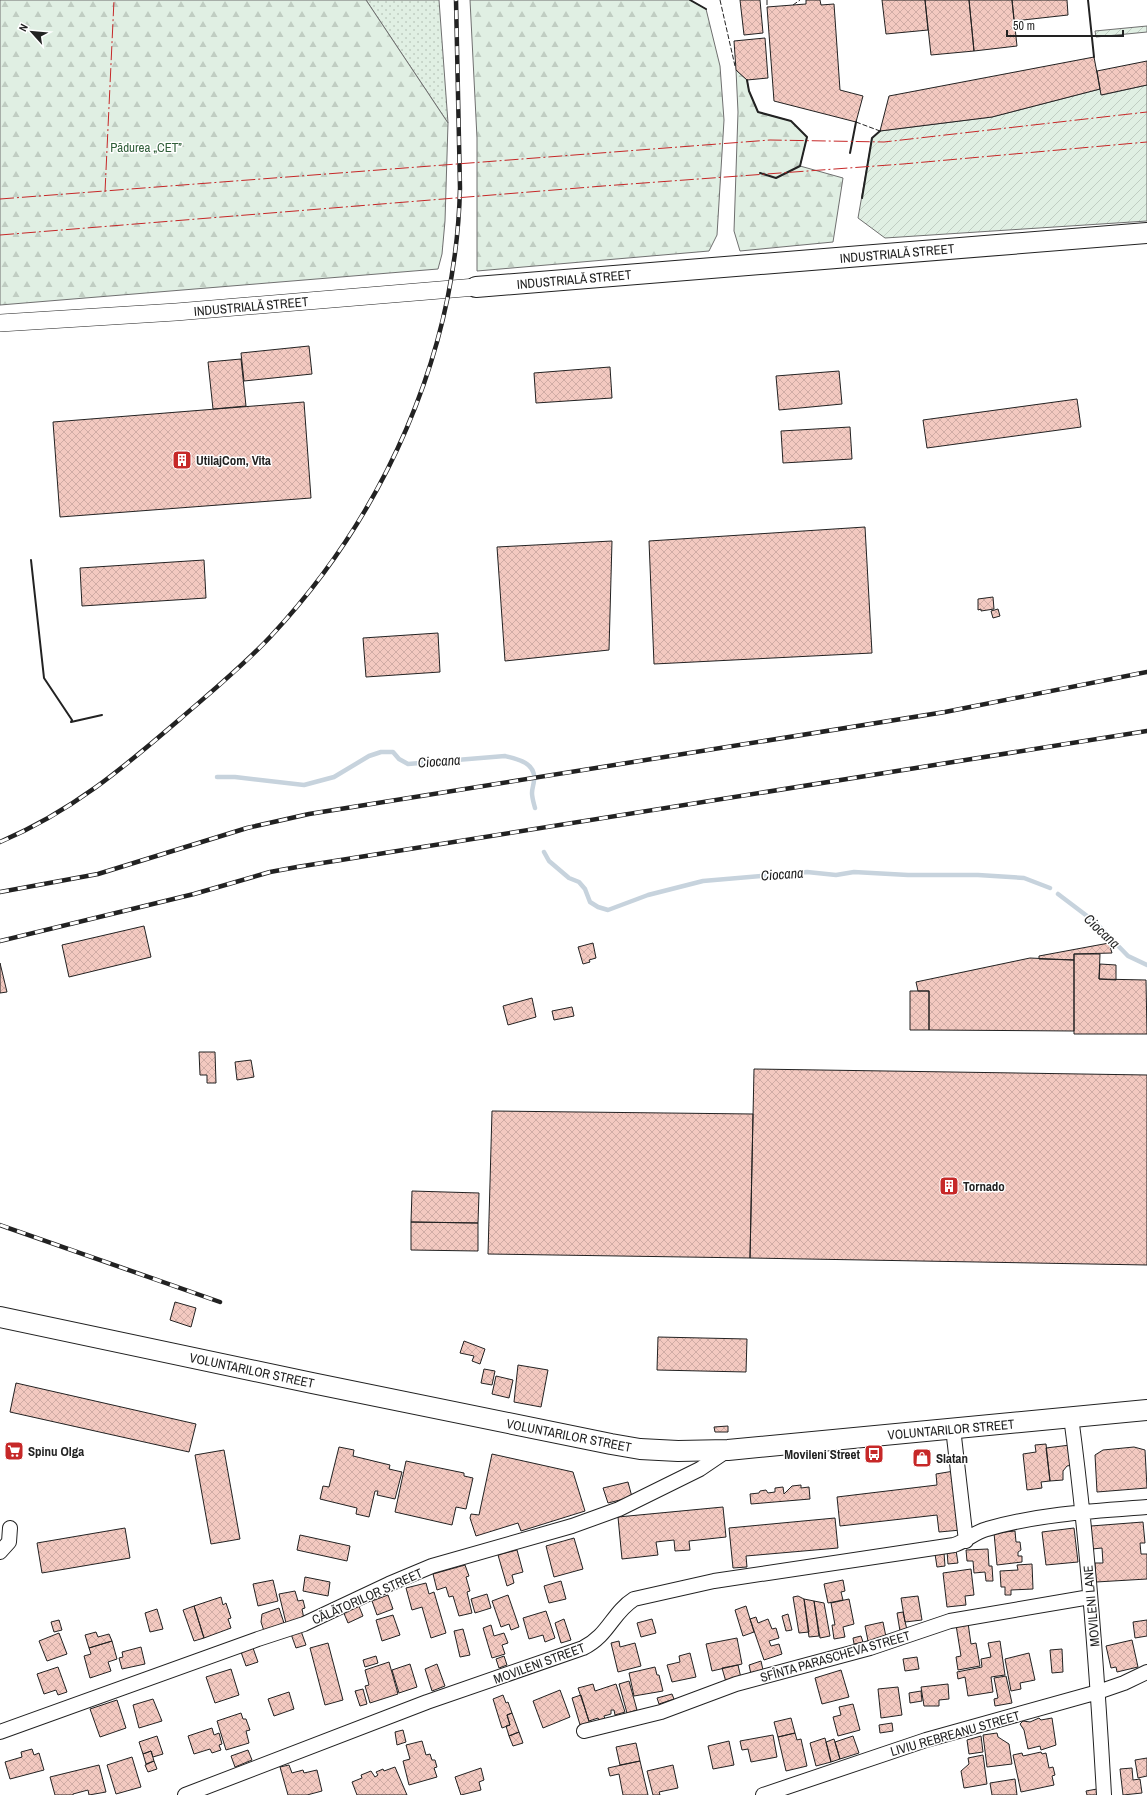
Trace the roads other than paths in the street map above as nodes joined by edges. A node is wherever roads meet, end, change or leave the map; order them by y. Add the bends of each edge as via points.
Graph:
1 (1147, 233) edge
2 (476, 287) joint
3 (0, 322) edge
4 (0, 1316) edge
5 (1147, 1410) edge
6 (1071, 1417) junction
7 (953, 1428) junction
8 (728, 1450) junction
9 (1147, 1508) edge
10 (1084, 1512) junction
11 (10, 1528) dead end
12 (966, 1541) junction
13 (0, 1552) edge
14 (1090, 1597) junction
15 (1147, 1672) edge
16 (1098, 1692) junction
17 (584, 1731) dead end
18 (0, 1732) edge
19 (185, 1795) edge
20 (763, 1795) edge
21 (1104, 1795) edge

1 - 2 main road, INDUSTRIALĂ STREET
2 - 3 street, INDUSTRIALĂ STREET via 176,312
4 - 8 main road, VOLUNTARILOR STREET via 582,1439 640,1449
5 - 6 main road, VOLUNTARILOR STREET
6 - 7 main road, VOLUNTARILOR STREET
6 - 10 street, MOVILENI LANE
7 - 8 main road, VOLUNTARILOR STREET
7 - 12 street
8 - 18 street, CĂLĂTORILOR STREET via 700,1469 619,1509 572,1526 432,1566 304,1624
9 - 10 street, MOVILENI STREET
10 - 12 street, MOVILENI STREET via 986,1529
10 - 14 street, MOVILENI LANE
11 - 13 street via 8,1542
12 - 19 street, MOVILENI STREET via 912,1552 714,1581 634,1599 625,1605 598,1639 583,1648 428,1702
14 - 16 street, MOVILENI LANE
14 - 17 street, SFÎNTA PARASCHEVA STREET via 950,1621 870,1648 736,1684 661,1712
15 - 16 street, LIVIU REBREANU STREET
16 - 20 street, LIVIU REBREANU STREET via 926,1740
16 - 21 street, MOVILENI LANE

